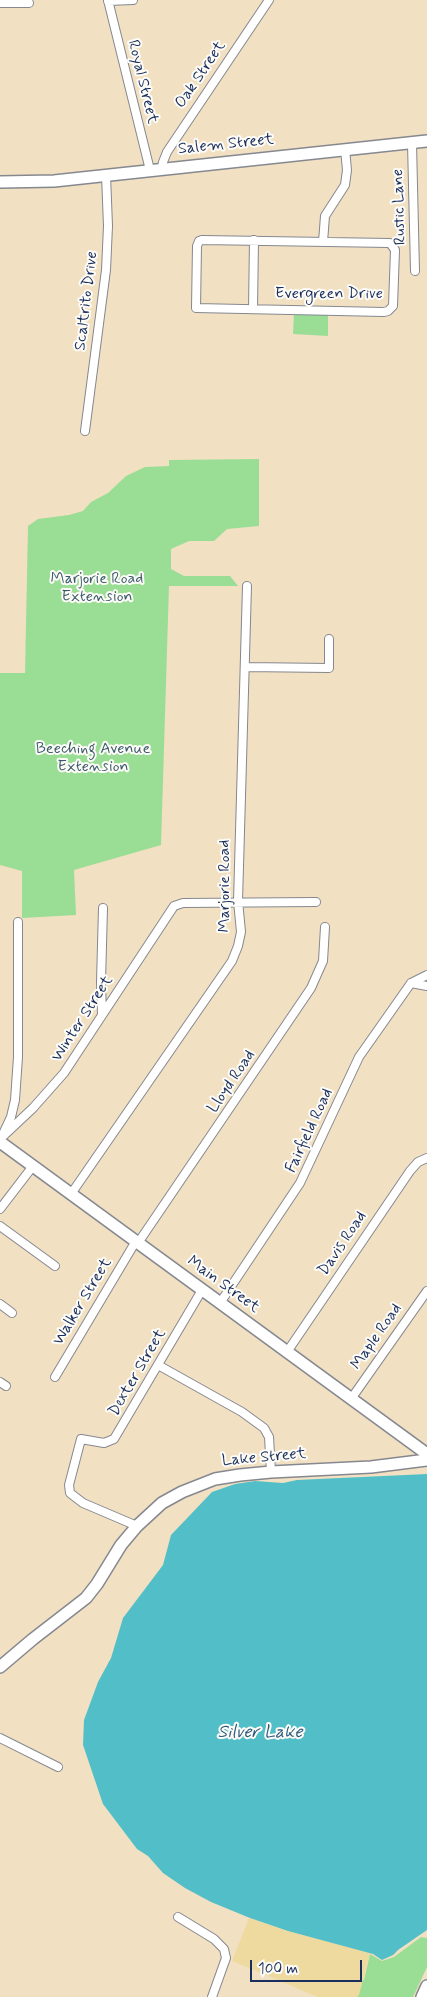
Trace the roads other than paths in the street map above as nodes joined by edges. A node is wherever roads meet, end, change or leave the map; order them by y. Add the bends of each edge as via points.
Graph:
1 (108, 0) edge
2 (133, 0) edge
3 (269, 0) edge
4 (0, 3) edge
5 (29, 3) dead end
6 (427, 141) edge
7 (412, 143) junction
8 (345, 149) junction
9 (162, 168) junction
10 (150, 170) junction
11 (106, 175) junction
12 (2, 185) edge
13 (254, 240) junction
14 (323, 242) junction
15 (415, 271) dead end
16 (253, 309) junction
17 (85, 431) dead end
18 (247, 586) dead end
19 (329, 639) dead end
20 (245, 667) junction
21 (238, 901) junction
22 (316, 902) dead end
23 (104, 908) dead end
24 (18, 922) dead end
25 (325, 927) dead end
26 (427, 975) edge
27 (411, 983) junction
28 (427, 986) edge
29 (102, 1015) junction
30 (0, 1140) edge
31 (427, 1158) edge
32 (33, 1166) junction
33 (72, 1194) junction
34 (0, 1209) edge
35 (0, 1226) edge
36 (137, 1242) junction
37 (55, 1266) dead end
38 (202, 1290) junction
39 (427, 1291) edge
40 (220, 1303) junction
41 (0, 1304) edge
42 (12, 1313) dead end
43 (287, 1352) junction
44 (158, 1366) junction
45 (55, 1377) dead end
46 (351, 1398) junction
47 (427, 1454) edge
48 (427, 1460) edge
49 (271, 1472) junction
50 (137, 1526) junction
51 (1, 1665) edge
52 (0, 1738) edge
53 (58, 1767) dead end
54 (178, 1917) dead end
55 (427, 1986) edge
56 (212, 1997) edge
57 (422, 1997) edge

1 - 2 street
1 - 10 street, Royal Street
3 - 9 street, Oak Street via 167,152
4 - 5 street
6 - 7 street, Salem Street
7 - 8 street, Salem Street
7 - 15 street, Rustic Lane
8 - 9 street, Salem Street
8 - 14 street via 345,185 325,216
9 - 10 street, Salem Street
10 - 11 street, Salem Street
11 - 12 street, Salem Street
11 - 17 street, Scaltrito Drive via 107,262
13 - 14 street, Evergreen Drive
13 - 16 street, Evergreen Drive
13 - 16 street, Evergreen Drive via 199,241 196,299 196,308
14 - 16 street, Evergreen Drive via 392,244 394,302 391,309 384,312
18 - 20 street, Marjorie Road
19 - 20 street via 329,668
20 - 21 street, Marjorie Road
21 - 22 street
21 - 29 street, Winter Street via 177,904 172,908
21 - 33 street, Marjorie Road via 240,939 232,961
23 - 29 street
24 - 30 street via 15,1100
25 - 36 street, Lloyd Road via 323,961 311,988
26 - 27 street, Fairfield Road
27 - 28 street
27 - 40 street, Fairfield Road via 360,1057 300,1183
29 - 30 street, Winter Street via 56,1084
30 - 32 street, Main Street
31 - 43 street, Davis Road via 410,1171
32 - 33 street, Main Street
32 - 34 street
33 - 36 street, Main Street
35 - 37 street
36 - 38 street, Main Street
36 - 45 street, Walker Street
38 - 40 street, Main Street
38 - 44 street, Dexter Street
39 - 46 street, Maple Road
40 - 43 street, Main Street
41 - 42 street
43 - 46 street, Main Street
44 - 49 street via 242,1412 264,1428 269,1437
44 - 50 street, Dexter Street via 113,1440 104,1443 81,1439 69,1485 70,1493 83,1503
46 - 47 street, Main Street
48 - 49 street, Lake Street via 371,1468
49 - 50 street, Lake Street via 215,1479 194,1486 162,1503
50 - 51 street, Lake Street via 92,1592
52 - 53 street
54 - 56 street via 224,1948 226,1958
55 - 57 street

